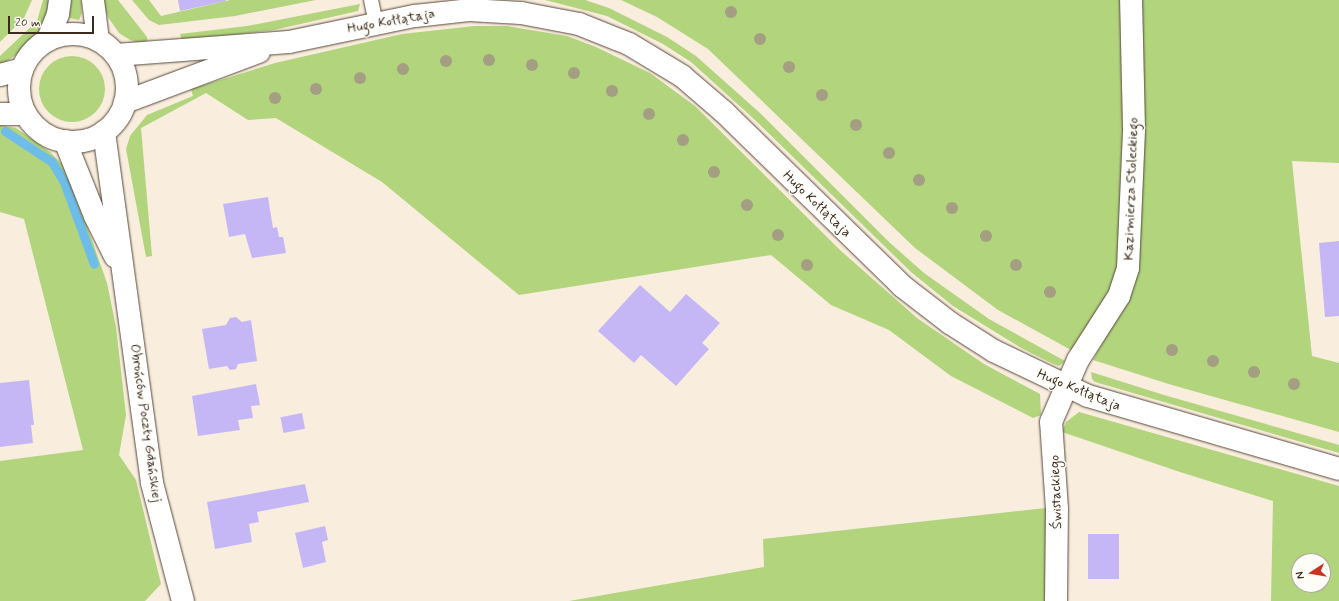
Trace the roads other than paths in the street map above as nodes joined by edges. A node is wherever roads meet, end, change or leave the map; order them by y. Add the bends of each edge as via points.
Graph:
1 (60, 0) edge
2 (93, 0) edge
3 (371, 0) edge
4 (1132, 0) edge
5 (376, 23) junction
6 (48, 39) junction
7 (98, 40) junction
8 (289, 42) junction
9 (116, 55) junction
10 (22, 69) junction
11 (0, 75) edge
12 (125, 102) junction
13 (0, 114) edge
14 (25, 114) junction
15 (104, 132) junction
16 (65, 141) junction
17 (121, 267) junction
18 (1068, 388) junction
19 (1339, 469) edge
20 (183, 601) edge
21 (1056, 601) edge

1 - 6 street via 58,14
2 - 7 street
3 - 5 lane
4 - 18 street, Kazimierza Stoleckiego via 1134,130 1128,268 1119,296 1087,344
5 - 8 street, Hugo Kołłątaja
5 - 18 street, Hugo Kołłątaja via 442,12 509,12 579,24 648,53 704,93 908,290 950,323 989,348
6 - 7 street via 64,34 82,34
6 - 10 street via 34,49
7 - 9 street
8 - 9 street, Hugo Kołłątaja
8 - 12 street, Hugo Kołłątaja
9 - 12 street via 123,66 127,84
10 - 11 street
10 - 14 street via 18,81 19,98
12 - 15 street via 117,119
13 - 14 street
14 - 16 street via 36,128 52,138
15 - 16 street via 88,140
15 - 17 street, Obrońców Poczty Gdańskiej
16 - 17 street, Obrońców Poczty Gdańskiej via 95,216
17 - 20 street, Obrońców Poczty Gdańskiej via 152,484
18 - 19 street, Hugo Kołłątaja via 1138,412
18 - 21 street, Świstackiego via 1051,422 1057,509

